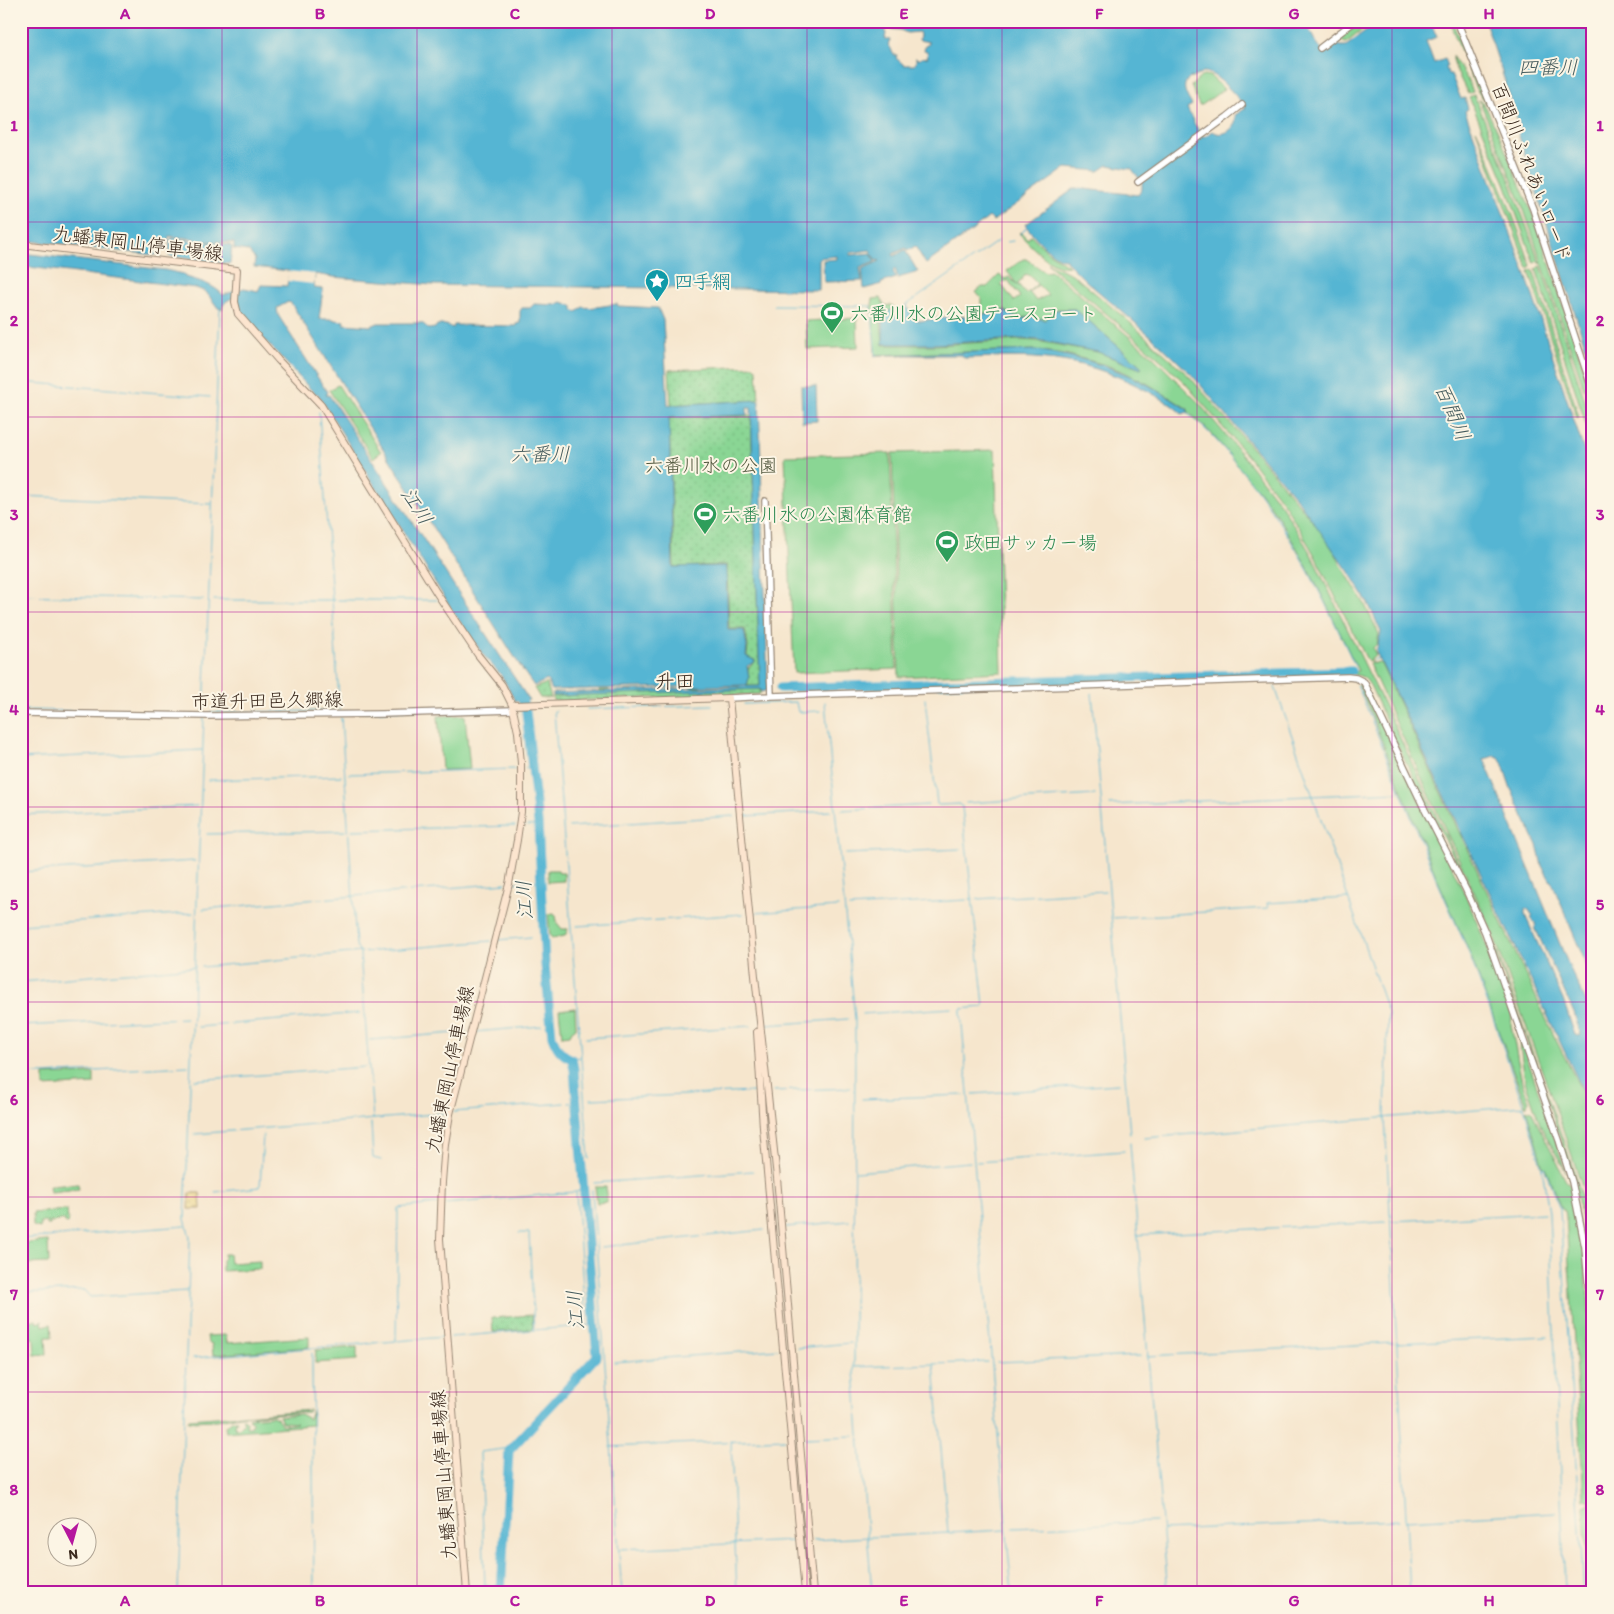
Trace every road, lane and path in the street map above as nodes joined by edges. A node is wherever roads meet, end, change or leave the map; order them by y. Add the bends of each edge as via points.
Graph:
1 (1355, 21) edge
2 (1457, 21) edge
3 (1320, 48) dead end
4 (1242, 105) dead end
5 (1138, 182) dead end
6 (21, 244) edge
7 (1593, 392) edge
8 (765, 501) dead end
9 (771, 696) junction
10 (729, 698) junction
11 (514, 706) junction
12 (21, 713) edge
13 (755, 976) junction
14 (1593, 1336) edge
15 (467, 1593) edge
16 (805, 1593) edge
17 (813, 1593) edge

1 - 3 street
2 - 7 street, 百間川ふれあいロード via 1533,209
4 - 5 street
6 - 11 main road, 九蟠東岡山停車場線 via 237,270 237,312 321,406 435,590
8 - 9 street
9 - 10 street
9 - 14 street via 1348,677 1364,682 1481,924 1556,1131 1580,1219
10 - 11 main road
10 - 13 main road
11 - 12 street, 市道升田邑久郷線 via 204,716
11 - 15 main road, 九蟠東岡山停車場線 via 521,771 517,840 509,884 450,1114 441,1198 441,1262
13 - 16 main road via 764,1137
13 - 17 main road via 777,1178

